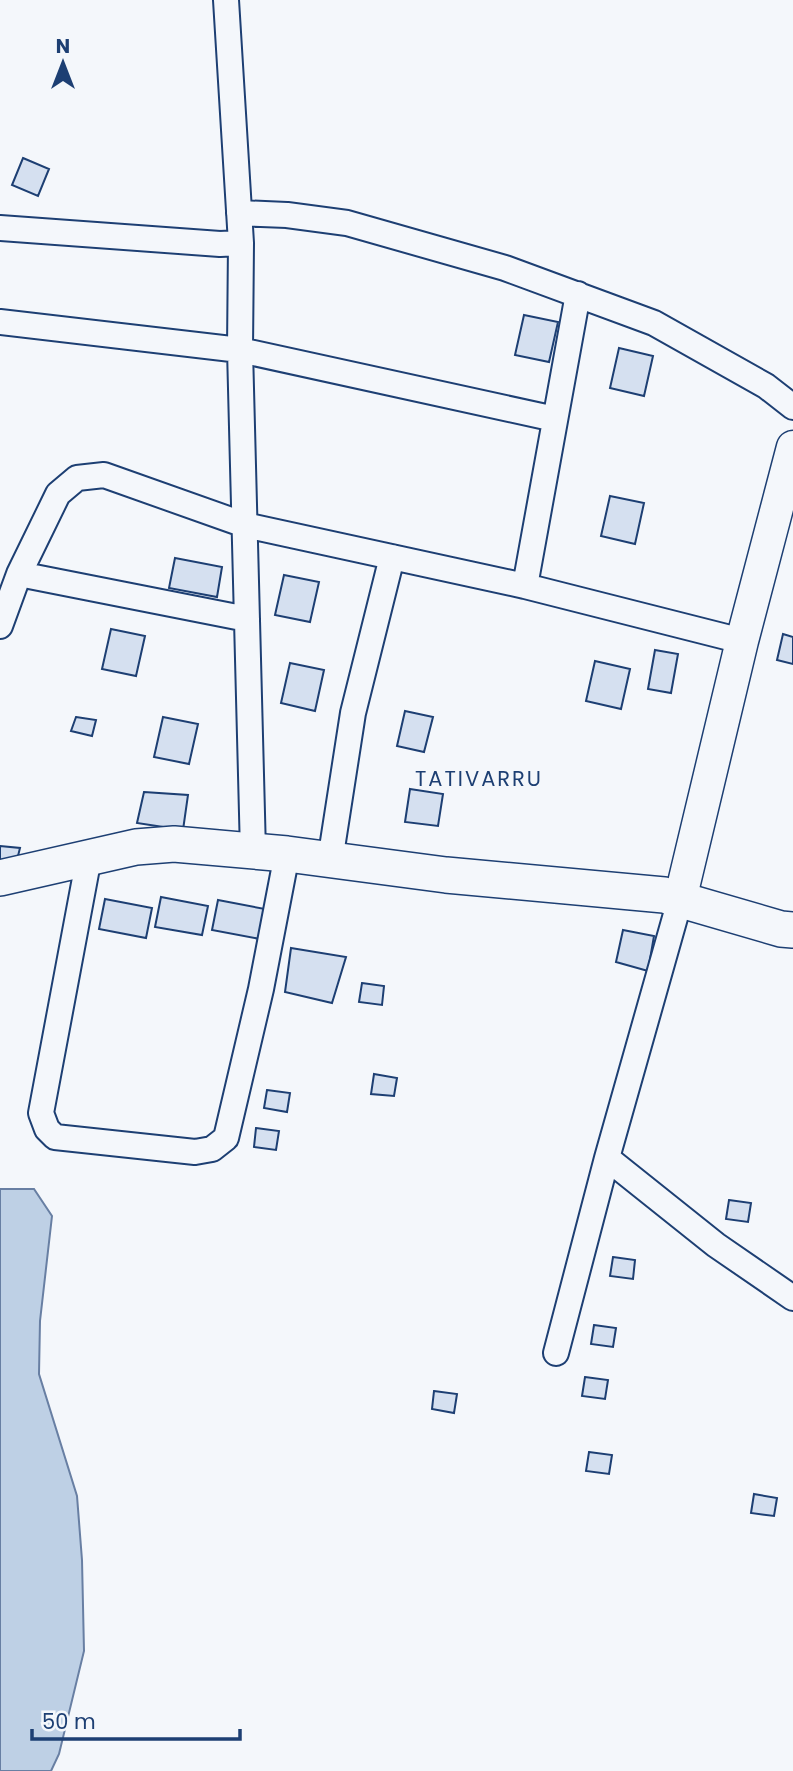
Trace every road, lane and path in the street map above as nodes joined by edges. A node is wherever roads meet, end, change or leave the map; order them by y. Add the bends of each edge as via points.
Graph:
1 (226, 0) edge
2 (239, 213) junction
3 (0, 228) edge
4 (241, 243) junction
5 (578, 294) junction
6 (0, 322) edge
7 (240, 350) junction
8 (793, 407) edge
9 (555, 419) junction
10 (793, 447) edge
11 (245, 525) junction
12 (393, 557) junction
13 (19, 574) junction
14 (525, 586) junction
15 (247, 619) junction
16 (0, 626) edge
17 (742, 641) junction
18 (270, 853) junction
19 (89, 857) junction
20 (330, 861) junction
21 (0, 878) edge
22 (680, 900) junction
23 (793, 930) edge
24 (607, 1158) junction
25 (793, 1297) edge
26 (556, 1353) dead end

1 - 2 street
2 - 4 street
2 - 5 street via 347,223
3 - 4 street
4 - 7 street
5 - 8 street via 654,323 766,386
5 - 9 street
6 - 7 street
7 - 9 street
7 - 11 street
9 - 14 street
10 - 17 street
11 - 12 street
11 - 13 street via 104,475 77,478 58,494
11 - 15 street
12 - 14 street
12 - 20 street via 353,713
13 - 15 street
13 - 16 street
14 - 17 street
15 - 18 street
17 - 22 street
18 - 19 main road via 174,844 136,846
18 - 19 street via 261,989 226,1138 212,1149 195,1152 55,1137 47,1129 41,1112
18 - 20 main road
19 - 21 main road
20 - 22 main road
22 - 23 main road
22 - 24 street
24 - 25 street via 716,1245
24 - 26 street

